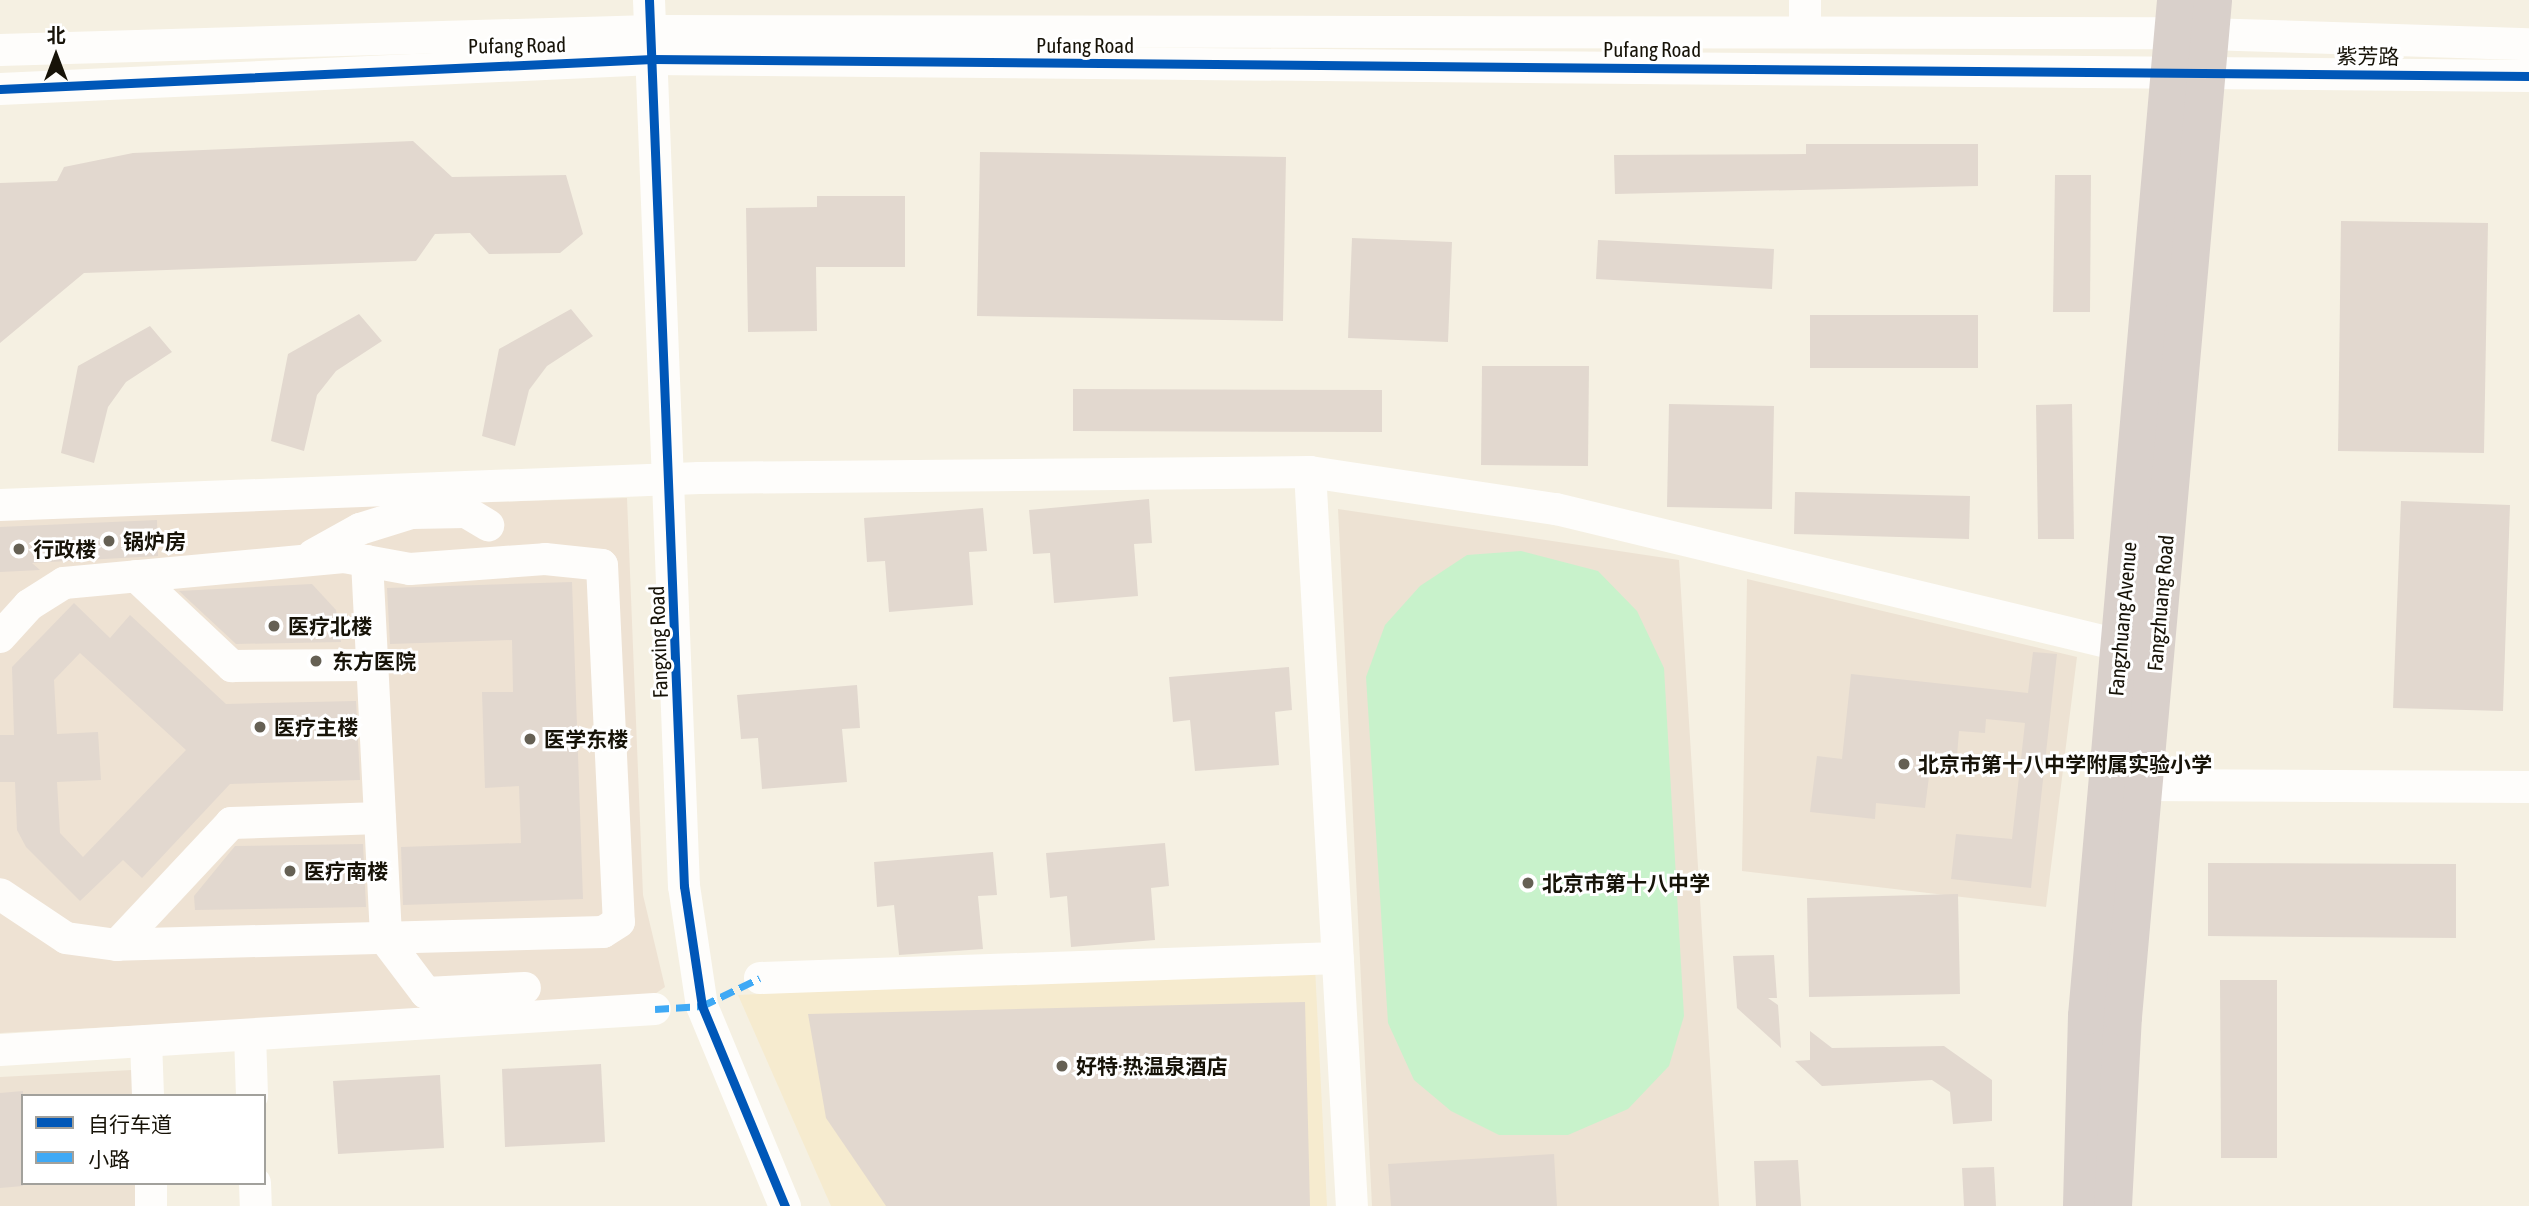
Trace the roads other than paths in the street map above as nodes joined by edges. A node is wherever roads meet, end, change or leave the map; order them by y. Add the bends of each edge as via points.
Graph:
1 (649, 0) edge
2 (1805, 0) edge
3 (2193, 17) edge
4 (1805, 32) junction
5 (2529, 44) edge
6 (652, 45) junction
7 (0, 50) edge
8 (2188, 71) junction
9 (2529, 76) edge
10 (0, 89) edge
11 (1310, 472) junction
12 (670, 479) junction
13 (0, 505) edge
14 (488, 525) dead end
15 (307, 558) junction
16 (367, 561) junction
17 (136, 576) junction
18 (0, 636) edge
19 (2119, 645) junction
20 (372, 665) junction
21 (2143, 785) junction
22 (2529, 787) edge
23 (380, 818) junction
24 (0, 894) edge
25 (386, 940) junction
26 (117, 945) junction
27 (1338, 958) junction
28 (760, 978) dead end
29 (525, 988) dead end
30 (655, 1009) dead end
31 (250, 1035) junction
32 (146, 1041) junction
33 (0, 1050) edge
34 (148, 1094) edge
35 (252, 1094) edge
36 (151, 1185) edge
37 (255, 1185) edge
38 (151, 1206) edge
39 (256, 1206) edge
40 (785, 1206) edge
41 (1352, 1206) edge
42 (2082, 1206) edge
43 (2113, 1206) edge

1 - 6 street, Fangxing Road
2 - 4 street
3 - 4 street, Pufang Road
3 - 5 street, 紫芳路
3 - 8 main road, Fangzhuang Avenue
4 - 6 street, Pufang Road
6 - 7 street, Pufang Road
6 - 8 street, Pufang Road
6 - 10 street, Pufang Road
6 - 12 street, Fangxing Road
8 - 9 street, 紫芳路
8 - 19 main road, Fangzhuang Avenue
8 - 21 main road, Fangzhuang Road
11 - 12 street
11 - 19 street via 1556,509
11 - 27 street
12 - 13 street
12 - 40 street, Fangxing Road via 684,886 702,1006
14 - 15 street via 466,512 411,513 360,529
15 - 16 street
15 - 17 street
16 - 20 street
16 - 25 street via 410,569 545,559 602,565 619,922 604,932
17 - 18 street via 64,583 29,605
17 - 20 street via 232,666
19 - 42 main road, Fangzhuang Avenue via 2087,1016
20 - 23 street
21 - 22 street
21 - 43 main road, Fangzhuang Road
23 - 25 street
23 - 26 street via 231,824
24 - 26 street via 66,937
25 - 26 street
25 - 29 street via 426,993
27 - 28 street
27 - 41 street
30 - 31 street
31 - 32 street
31 - 35 street
32 - 33 street
32 - 34 street
36 - 38 street
37 - 39 street

